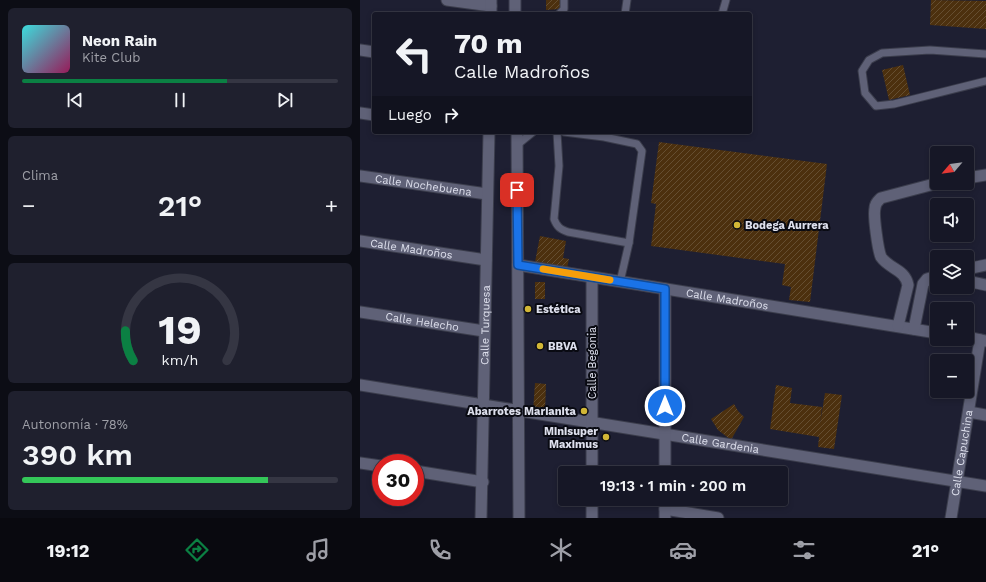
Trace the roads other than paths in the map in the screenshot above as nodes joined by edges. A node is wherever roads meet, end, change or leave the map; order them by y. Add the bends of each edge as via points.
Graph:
1 (447, 0) edge
2 (515, 0) edge
3 (564, 0) edge
4 (627, 0) edge
5 (726, 0) edge
6 (491, 6) edge
7 (515, 12) edge
8 (561, 12) edge
9 (625, 12) edge
10 (723, 12) edge
11 (360, 50) edge
12 (372, 52) edge
13 (986, 54) edge
14 (986, 80) edge
15 (360, 113) edge
16 (372, 115) edge
17 (489, 134) edge
18 (516, 134) edge
19 (531, 134) edge
20 (557, 134) edge
21 (591, 134) edge
22 (605, 135) edge
23 (517, 145) junction
24 (986, 175) edge
25 (360, 176) edge
26 (974, 177) edge
27 (930, 185) edge
28 (487, 194) junction
29 (360, 241) edge
30 (629, 243) junction
31 (486, 260) junction
32 (518, 265) junction
33 (986, 266) edge
34 (974, 269) edge
35 (592, 278) junction
36 (930, 278) edge
37 (620, 282) junction
38 (974, 282) edge
39 (986, 285) edge
40 (665, 289) junction
41 (360, 312) edge
42 (898, 326) junction
43 (914, 329) junction
44 (484, 331) junction
45 (930, 331) edge
46 (983, 340) edge
47 (360, 385) edge
48 (483, 404) junction
49 (519, 411) junction
50 (968, 412) junction
51 (986, 415) edge
52 (592, 423) junction
53 (665, 435) junction
54 (360, 462) edge
55 (372, 464) edge
56 (592, 466) edge
57 (665, 466) edge
58 (424, 472) edge
59 (483, 482) junction
60 (957, 482) junction
61 (986, 486) edge
62 (592, 506) edge
63 (665, 509) edge
64 (481, 518) edge
65 (519, 518) edge
66 (592, 518) edge
67 (718, 518) edge
68 (952, 518) edge

1 - 6 street
2 - 7 street
3 - 8 lane via 564,9
4 - 9 lane
5 - 10 lane
11 - 12 street
13 - 14 lane via 930,50 882,53 869,60 862,72 865,93 876,106 894,104
15 - 16 street
17 - 28 street, Calle Turquesa
18 - 23 street
19 - 23 lane
20 - 30 lane via 558,166 554,219 556,226 568,232
21 - 22 lane
22 - 30 lane via 637,144 642,151
23 - 32 street
24 - 26 street
25 - 28 street, Calle Nochebuena
27 - 42 street via 881,198 874,210 878,249 888,264 907,278 908,285
28 - 31 street, Calle Turquesa
29 - 31 street, Calle Madroños
30 - 37 lane
31 - 44 street, Calle Turquesa
32 - 35 street, Calle Madroños
32 - 49 street
33 - 34 street
35 - 37 street, Calle Madroños
35 - 52 street, Calle Begonia
36 - 43 street via 923,284
37 - 40 street, Calle Madroños
38 - 39 street
40 - 42 street, Calle Madroños
40 - 53 street
41 - 44 street, Calle Helecho
42 - 43 street, Calle Madroños
43 - 45 street, Calle Madroños
44 - 48 street, Calle Turquesa
46 - 50 street, Calle Capuchina
47 - 48 street, Calle Gardenia
48 - 49 street, Calle Gardenia
48 - 59 street, Calle Turquesa
49 - 52 street, Calle Gardenia
49 - 65 street
50 - 51 street
50 - 60 street, Calle Capuchina
52 - 53 street, Calle Gardenia
52 - 56 street, Calle Begonia
53 - 57 street
53 - 60 street, Calle Gardenia
54 - 55 street
58 - 59 street
59 - 64 street, Calle Turquesa
60 - 61 street, Calle Gardenia
60 - 68 street, Calle Capuchina
62 - 66 street
63 - 67 street

